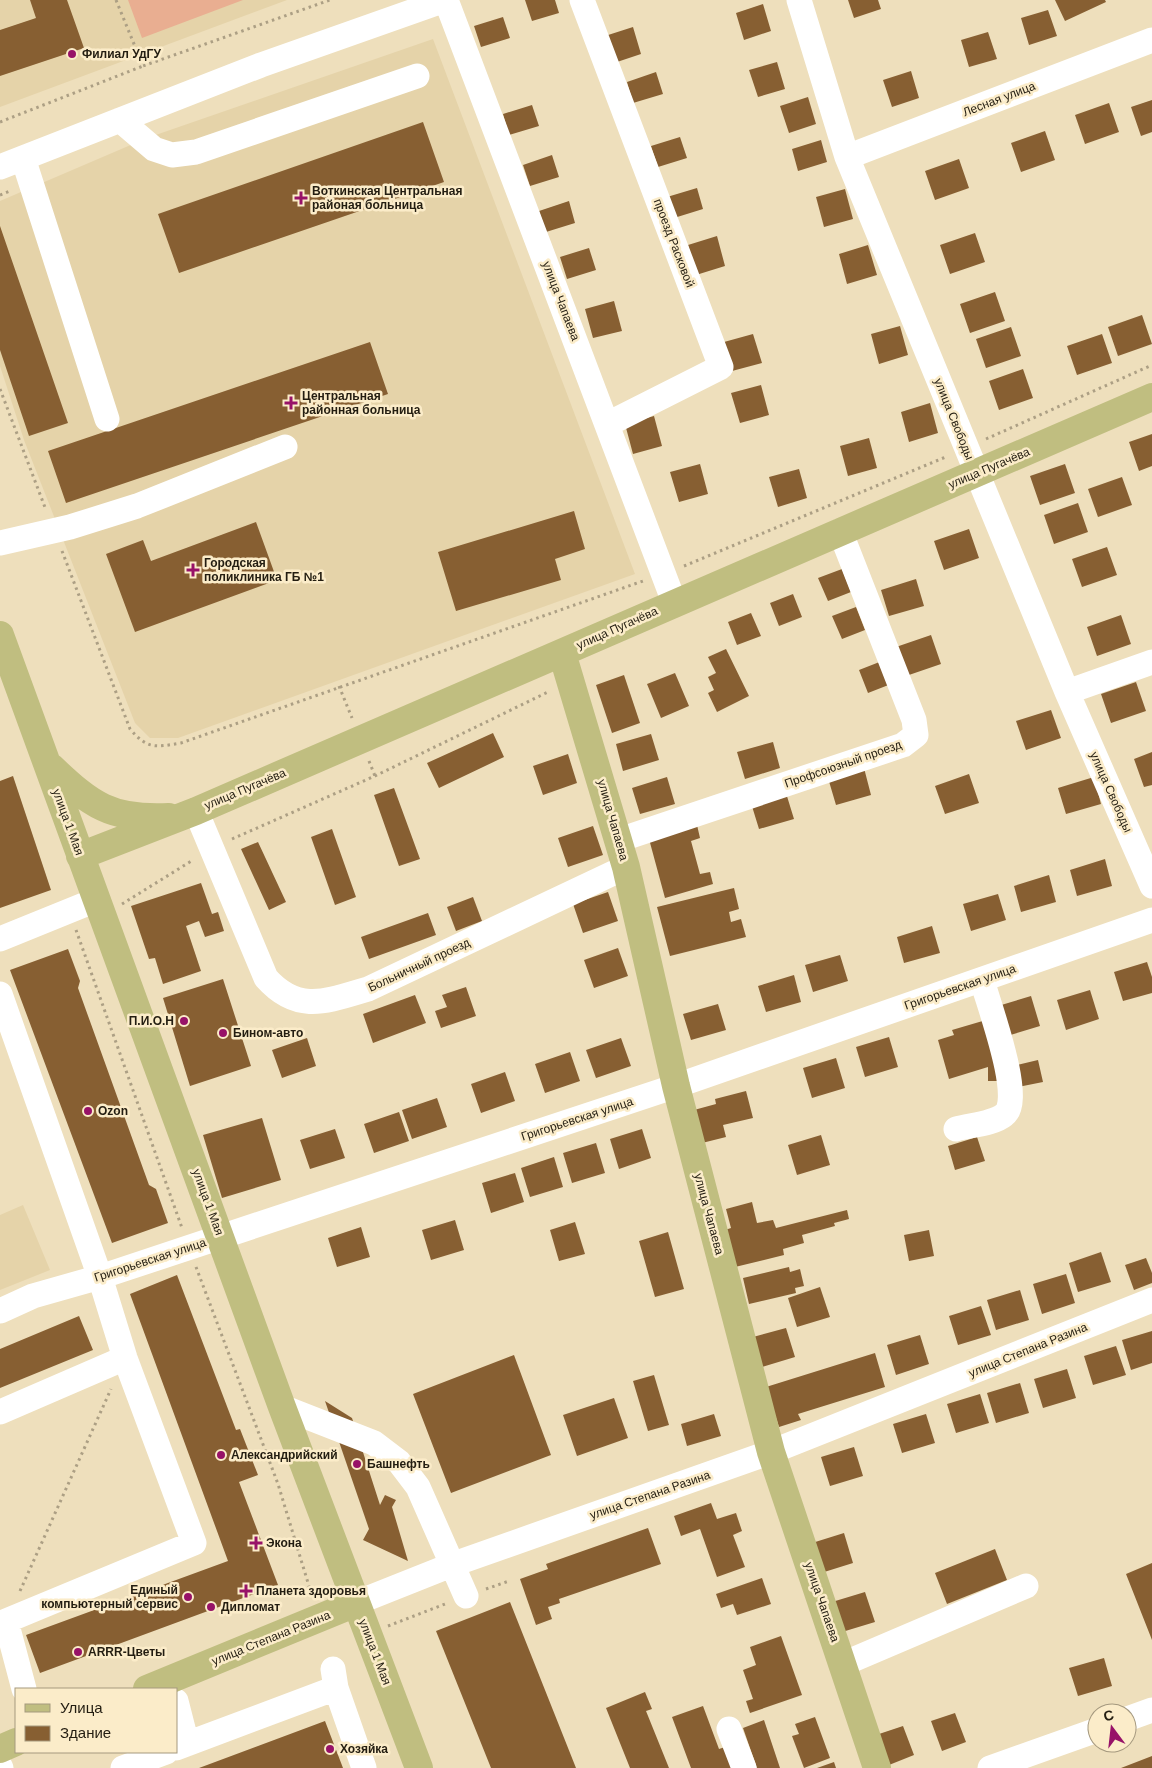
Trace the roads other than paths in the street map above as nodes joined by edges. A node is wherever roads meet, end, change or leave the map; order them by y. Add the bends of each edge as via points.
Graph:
1 (446, 0) edge
2 (582, 0) edge
3 (799, 0) edge
4 (1152, 40) edge
5 (417, 76) dead end
6 (120, 120) junction
7 (847, 157) junction
8 (23, 158) junction
9 (0, 167) edge
10 (1152, 397) edge
11 (107, 419) dead end
12 (608, 424) junction
13 (285, 447) dead end
14 (976, 473) junction
15 (840, 531) junction
16 (0, 543) edge
17 (674, 602) junction
18 (0, 635) edge
19 (562, 653) junction
20 (1152, 662) edge
21 (1067, 692) junction
22 (46, 762) junction
23 (189, 813) junction
24 (619, 840) junction
25 (80, 856) junction
26 (626, 867) junction
27 (1152, 886) edge
28 (107, 904) junction
29 (1152, 920) edge
30 (0, 939) edge
31 (982, 980) junction
32 (0, 994) edge
33 (676, 1086) junction
34 (956, 1128) dead end
35 (221, 1237) junction
36 (100, 1277) junction
37 (1152, 1300) edge
38 (0, 1311) edge
39 (125, 1358) junction
40 (282, 1407) junction
41 (0, 1412) edge
42 (771, 1452) junction
43 (454, 1564) junction
44 (1026, 1586) dead end
45 (466, 1596) dead end
46 (356, 1603) junction
47 (842, 1664) junction
48 (24, 1688) edge
49 (171, 1688) edge
50 (1152, 1710) edge
51 (1137, 1715) edge
52 (729, 1729) dead end
53 (1087, 1734) edge
54 (15, 1742) edge
55 (178, 1747) edge
56 (0, 1749) edge
57 (163, 1753) edge
58 (123, 1768) edge
59 (364, 1768) edge
60 (419, 1768) edge
61 (744, 1768) edge
62 (877, 1768) edge
63 (990, 1768) edge

1 - 6 street via 261,65
1 - 12 street, улица Чапаева
2 - 12 street, проезд Расковой via 721,367
3 - 7 street, улица Свободы
4 - 7 street, Лесная улица
5 - 6 street via 196,152 172,155 154,149
6 - 8 street
7 - 14 street, улица Свободы
8 - 9 street
8 - 11 street
10 - 14 main road, улица Пугачёва
12 - 17 street, улица Чапаева
13 - 16 street via 137,506
14 - 15 main road, улица Пугачёва
14 - 21 street, улица Свободы
15 - 17 main road, улица Пугачёва
15 - 24 street, Профсоюзный проезд via 914,720 916,735 904,745
17 - 19 main road, улица Пугачёва
18 - 22 main road, улица 1 Мая
19 - 23 main road, улица Пугачёва
19 - 24 main road, улица Чапаева
20 - 21 street
21 - 27 street, улица Свободы
22 - 23 main road via 79,794 107,811 142,818
22 - 25 main road, улица 1 Мая
23 - 25 main road, улица Пугачёва
23 - 26 street, Больничный проезд via 211,848 266,978 276,990 304,1003 368,989
24 - 26 main road, улица Чапаева
25 - 28 main road, улица 1 Мая
26 - 33 main road, улица Чапаева
28 - 30 street
28 - 35 main road, улица 1 Мая
29 - 31 street, Григорьевская улица
31 - 33 street, Григорьевская улица
31 - 34 street via 1009,1075 1010,1109 996,1118
32 - 36 street
33 - 35 street, Григорьевская улица
33 - 42 main road, улица Чапаева
35 - 36 street, Григорьевская улица
35 - 40 main road, улица 1 Мая
36 - 38 street, Григорьевская улица via 33,1296
36 - 39 street
37 - 42 street, улица Степана Разина
39 - 41 street
39 - 48 street via 194,1543 6,1621
40 - 43 street via 374,1443 399,1462 418,1487
40 - 46 main road, улица 1 Мая
42 - 43 street, улица Степана Разина
42 - 47 main road, улица Чапаева
43 - 45 street
43 - 46 street, улица Степана Разина
44 - 47 street
46 - 49 main road, улица Степана Разина
46 - 60 main road, улица 1 Мая
47 - 62 main road, улица Чапаева
50 - 51 street
52 - 61 street
53 - 63 street
54 - 56 main road
55 - 59 street via 334,1678
57 - 58 street

